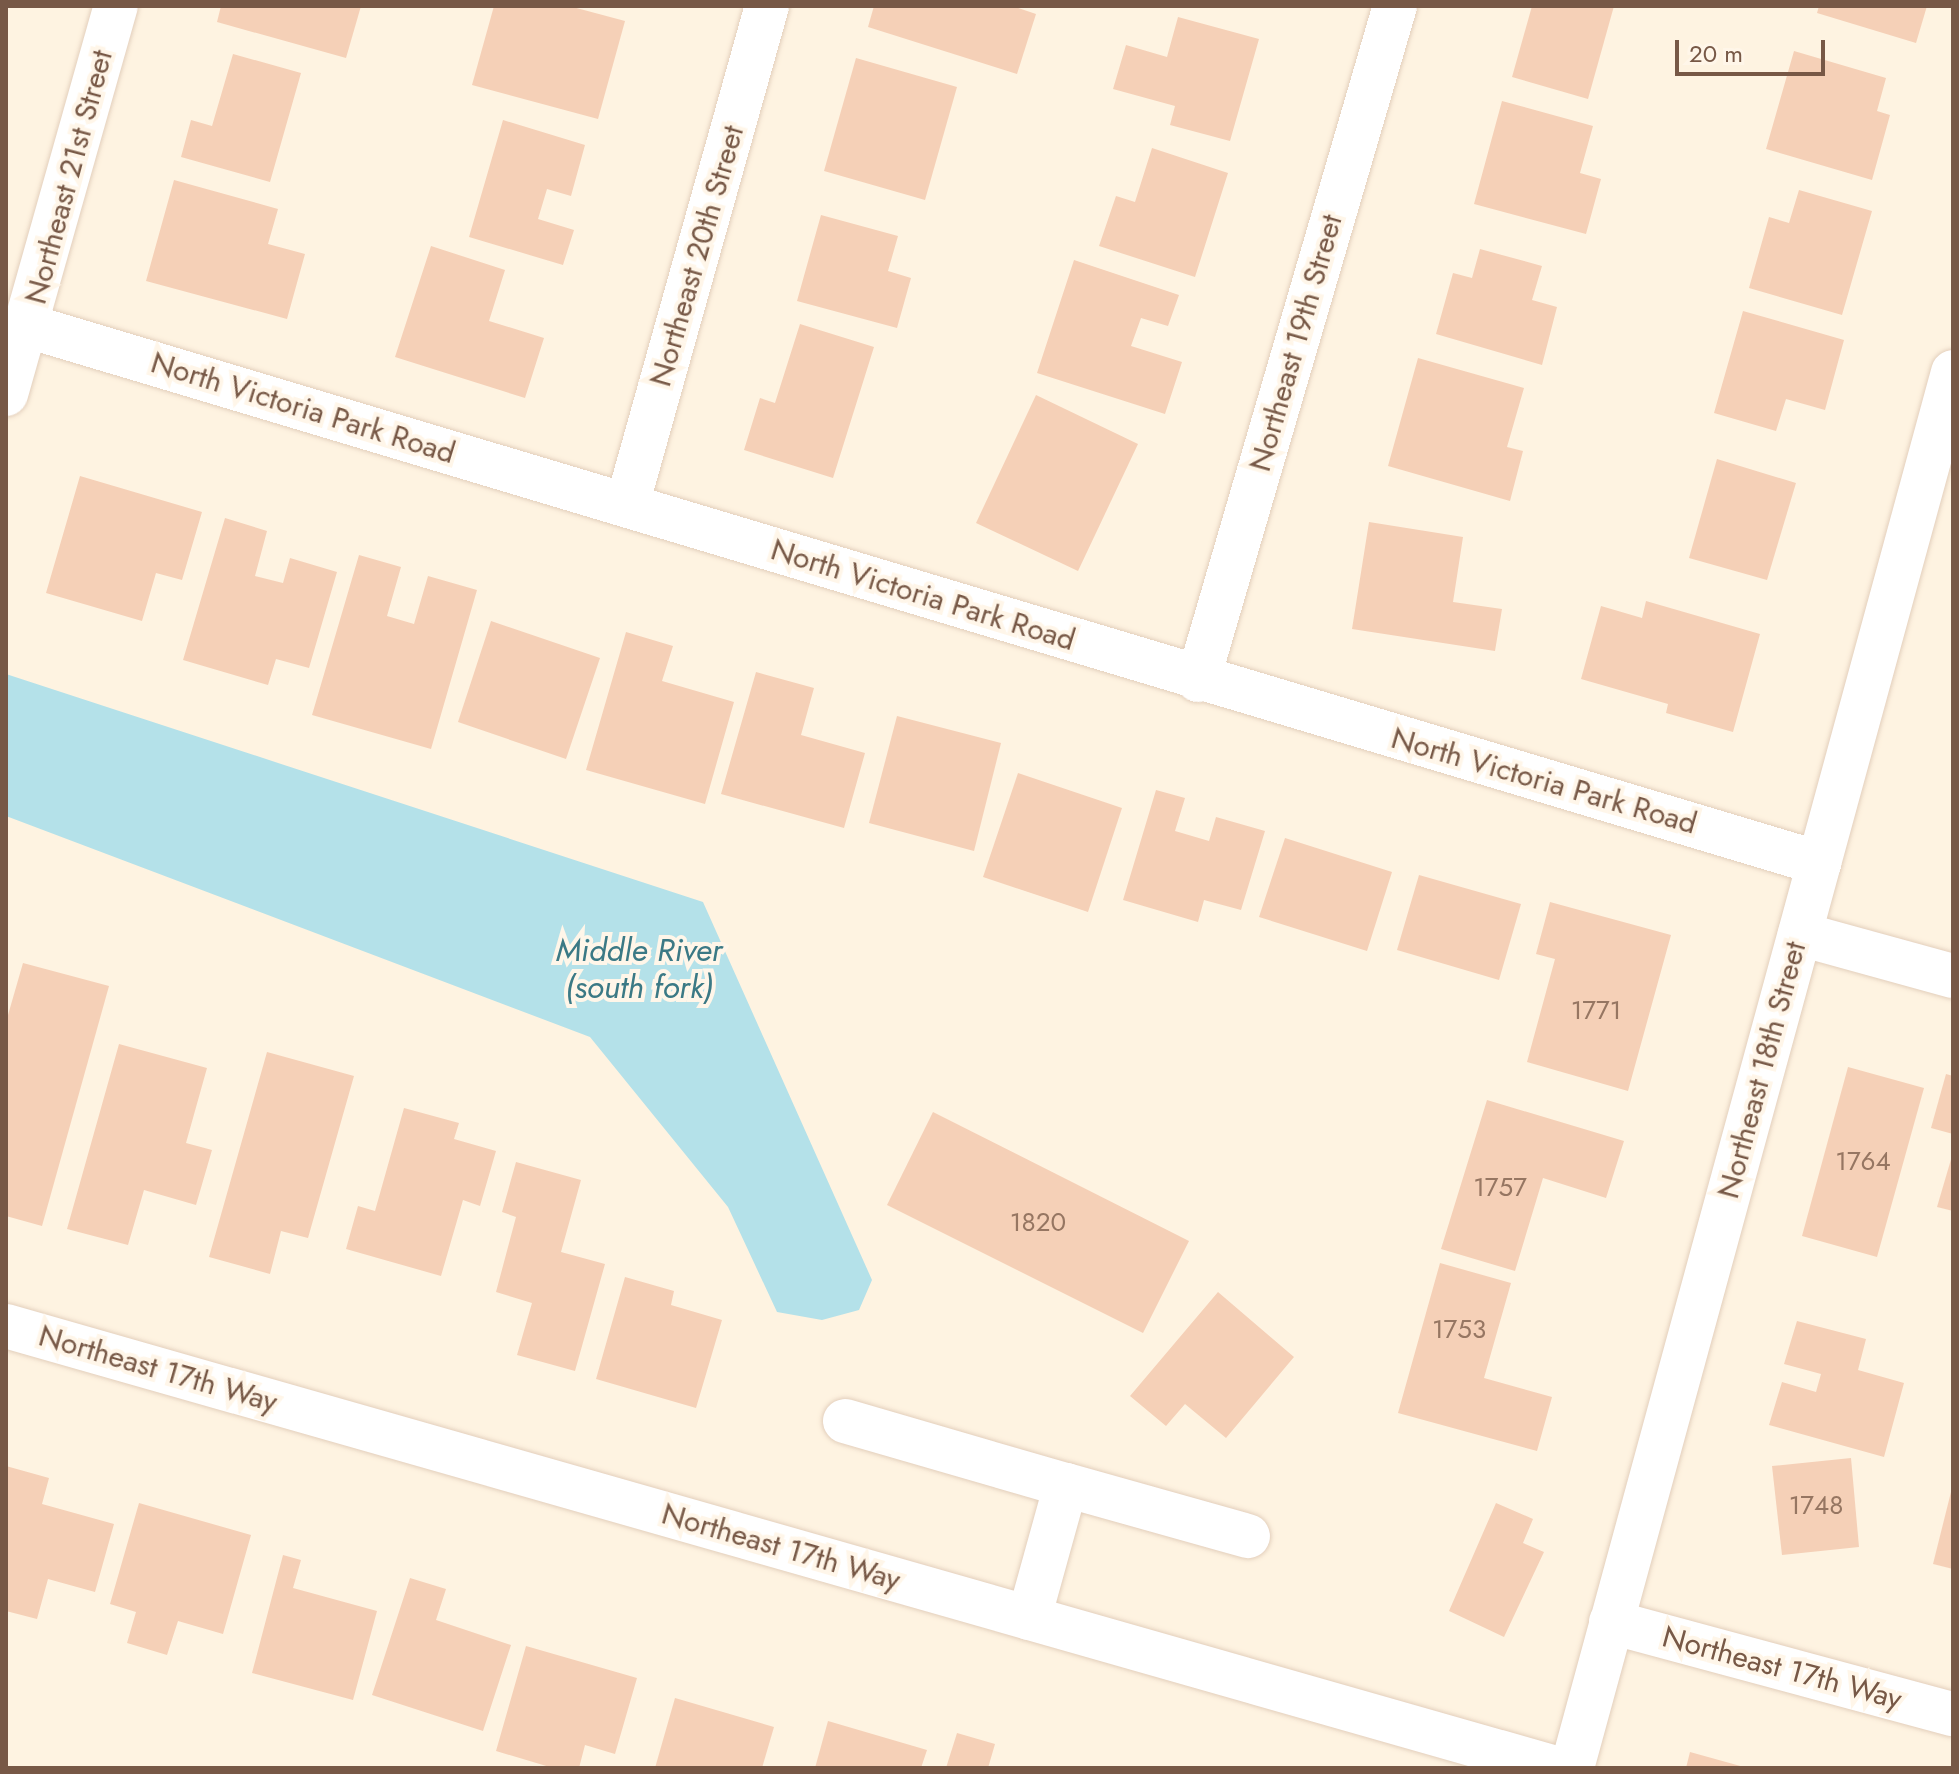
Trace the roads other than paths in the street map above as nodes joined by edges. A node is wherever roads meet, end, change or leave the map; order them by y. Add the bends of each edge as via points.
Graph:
1 (116, 6) edge
2 (767, 6) edge
3 (1395, 6) edge
4 (28, 326) junction
5 (1953, 372) edge
6 (6, 394) edge
7 (627, 505) junction
8 (1198, 680) junction
9 (1819, 863) junction
10 (1800, 934) junction
11 (1953, 976) edge
12 (6, 1326) edge
13 (845, 1421) dead end
14 (1066, 1485) junction
15 (1248, 1536) dead end
16 (1029, 1618) junction
17 (1611, 1622) junction
18 (1953, 1714) edge
19 (1556, 1768) edge
20 (1572, 1768) edge

1 - 4 street, Northeast 21st Street
2 - 7 street, Northeast 20th Street
3 - 8 street, Northeast 19th Street
4 - 6 street, Northeast 21st Street
4 - 7 street, North Victoria Park Road
5 - 9 street, Northeast 18th Street
7 - 8 street, North Victoria Park Road
8 - 9 street, North Victoria Park Road
9 - 10 street, Northeast 18th Street
10 - 11 street
10 - 17 street, Northeast 18th Street
12 - 16 street, Northeast 17th Way
13 - 14 street
14 - 15 street
14 - 16 street
16 - 19 street, Northeast 17th Way
17 - 18 street, Northeast 17th Way
17 - 20 street, Northeast 18th Street

